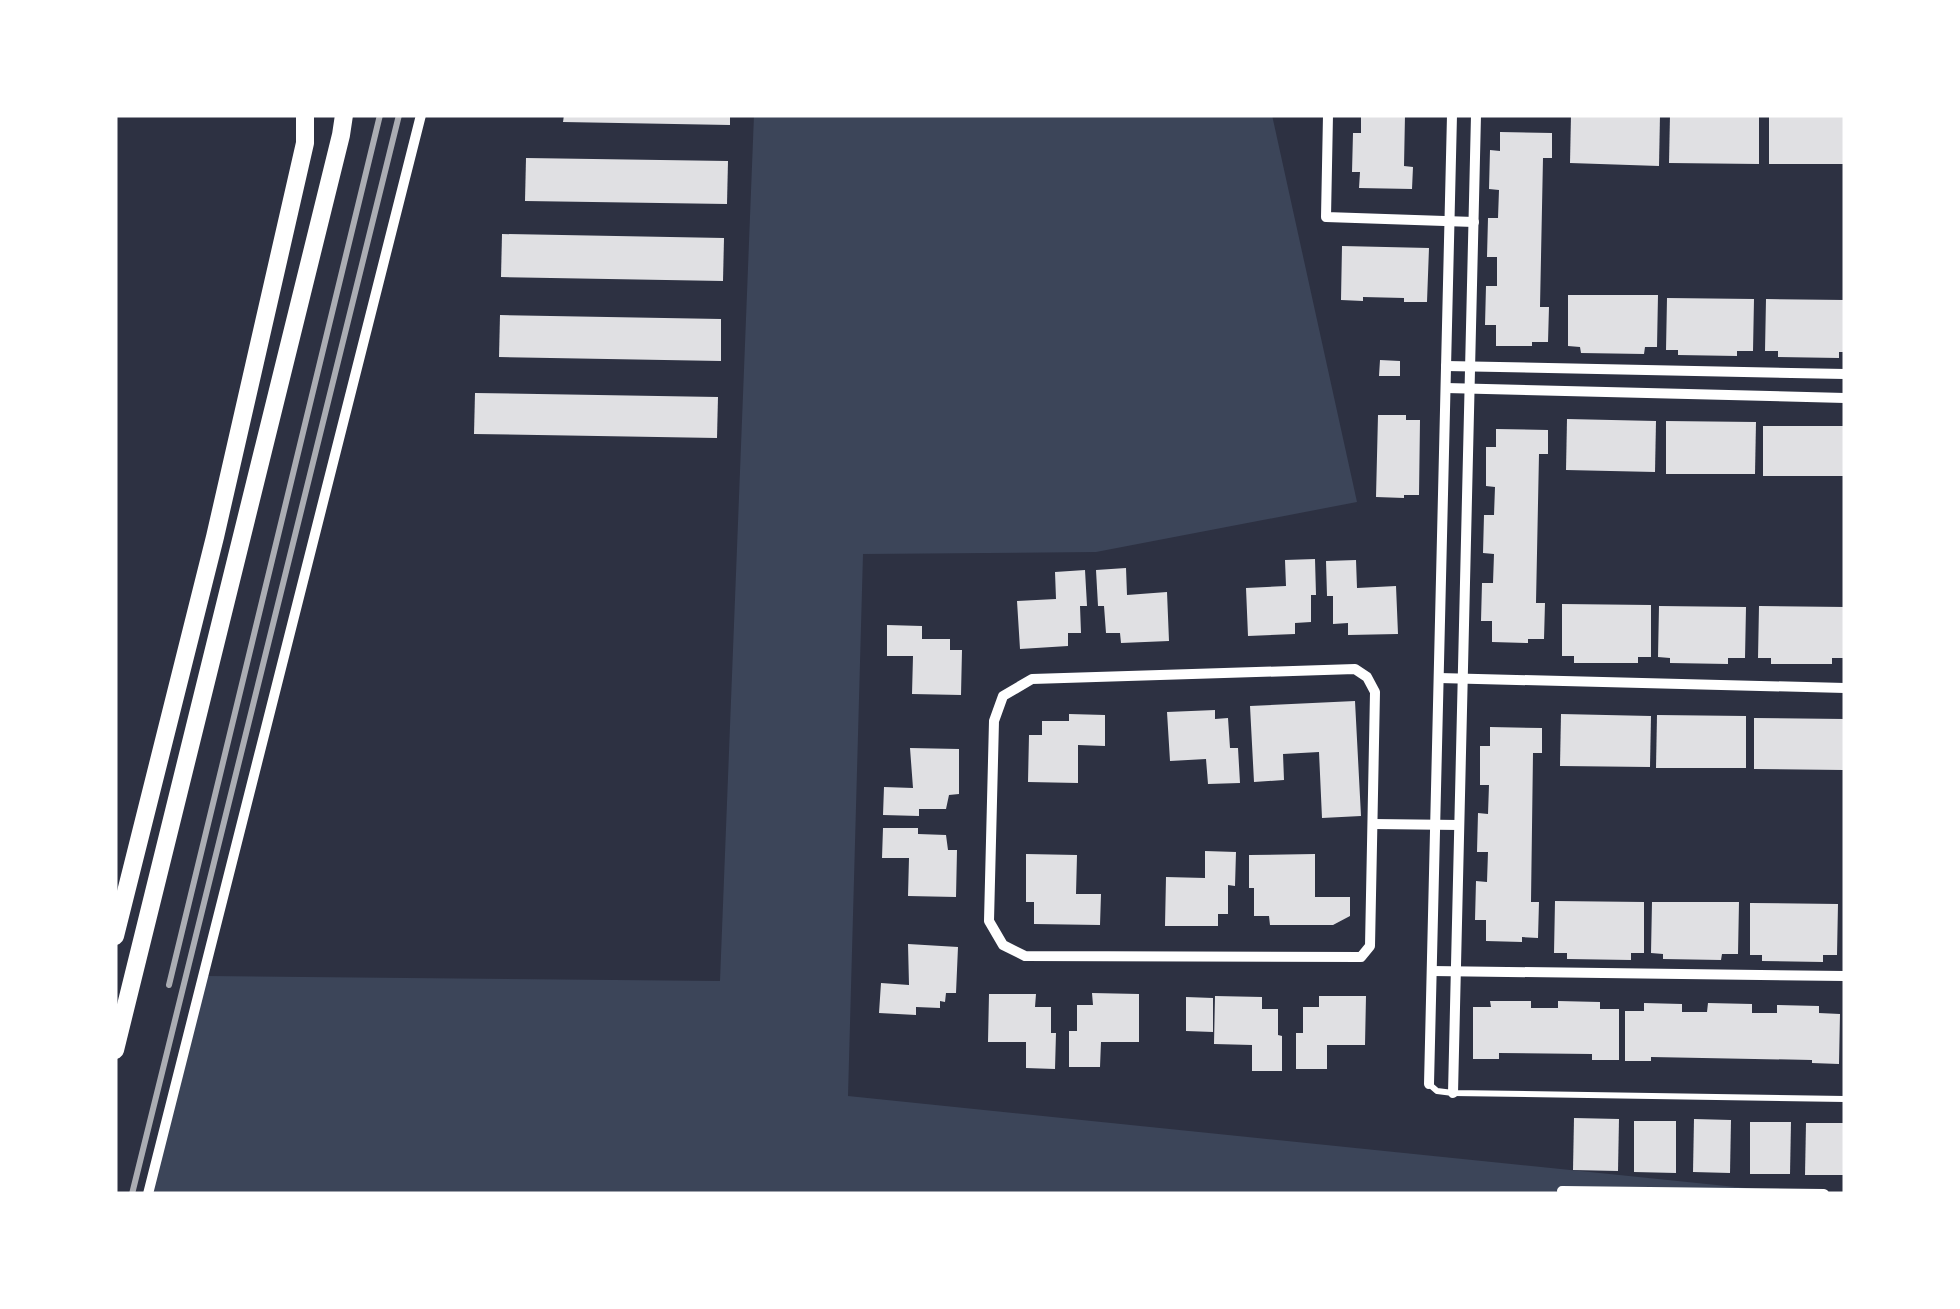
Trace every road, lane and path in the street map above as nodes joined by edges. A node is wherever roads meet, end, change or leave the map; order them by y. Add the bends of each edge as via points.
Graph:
1 (305, 115) edge
2 (344, 115) edge
3 (421, 115) edge
4 (1328, 115) edge
5 (1452, 115) edge
6 (1476, 115) edge
7 (1450, 222) junction
8 (1474, 222) junction
9 (1446, 366) junction
10 (1470, 368) junction
11 (1845, 374) edge
12 (1446, 388) junction
13 (1470, 389) junction
14 (1845, 398) edge
15 (1439, 678) junction
16 (1463, 678) junction
17 (1845, 688) edge
18 (1372, 824) junction
19 (1436, 825) junction
20 (1460, 826) junction
21 (115, 936) edge
22 (1432, 971) junction
23 (1456, 972) junction
24 (1845, 976) edge
25 (115, 1050) edge
26 (1429, 1084) joint
27 (1453, 1093) junction
28 (1845, 1100) edge
29 (1562, 1191) dead end
30 (148, 1194) edge
31 (1824, 1194) edge

1 - 21 main road via 305,143 215,537
2 - 25 main road
3 - 30 street
4 - 7 street via 1326,217
5 - 7 street
6 - 8 street
7 - 8 street
7 - 9 street
8 - 10 street
9 - 10 street
9 - 12 street
10 - 11 street
10 - 13 street
12 - 13 street
12 - 15 street
13 - 14 street
13 - 16 street
15 - 16 street
15 - 19 street
16 - 17 street
16 - 20 street
18 - 18 street via 1370,946 1357,958 1025,956 1003,945 990,921 994,722 1003,696 1032,679 1355,669 1375,692
18 - 19 street
19 - 20 street
19 - 22 street
20 - 23 street
22 - 23 street
22 - 26 street
23 - 24 street
23 - 27 street
26 - 27 lane
27 - 28 lane
29 - 31 street

